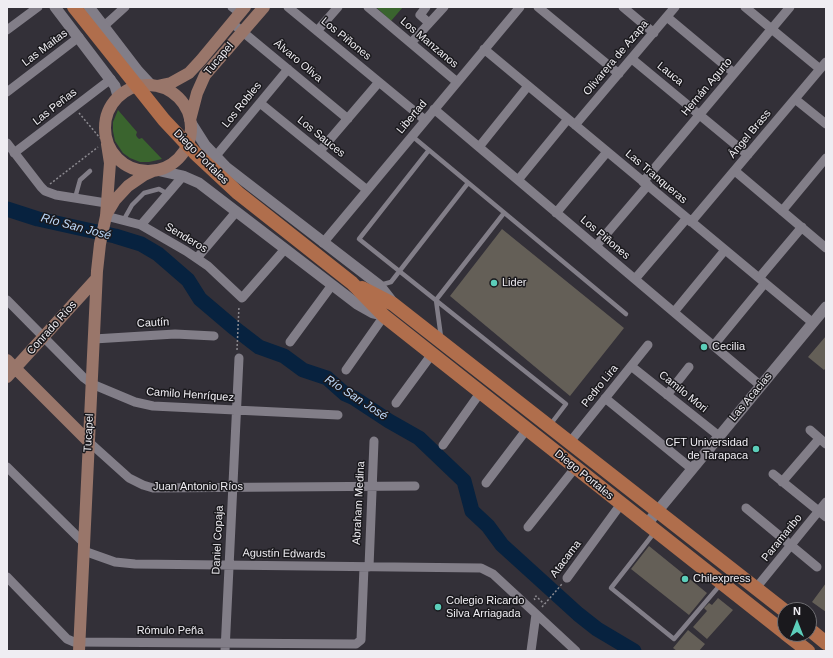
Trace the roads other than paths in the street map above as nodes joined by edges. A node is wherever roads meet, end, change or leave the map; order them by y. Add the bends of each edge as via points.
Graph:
1 (38, 7) edge
2 (55, 7) edge
3 (74, 7) edge
4 (89, 7) edge
5 (125, 7) edge
6 (264, 7) edge
7 (288, 7) edge
8 (338, 7) edge
9 (368, 7) edge
10 (426, 7) edge
11 (444, 7) edge
12 (538, 7) edge
13 (623, 7) edge
14 (675, 7) edge
15 (745, 7) edge
16 (790, 7) edge
17 (518, 8) edge
18 (239, 9) edge
19 (667, 17) junction
20 (232, 23) junction
21 (429, 23) junction
22 (104, 26) junction
23 (771, 29) junction
24 (7, 30) edge
25 (243, 31) junction
26 (317, 31) junction
27 (654, 33) junction
28 (79, 37) junction
29 (411, 43) junction
30 (484, 49) junction
31 (632, 59) junction
32 (823, 66) edge
33 (288, 69) junction
34 (734, 73) junction
35 (619, 74) junction
36 (111, 79) junction
37 (379, 82) junction
38 (457, 82) junction
39 (152, 85) junction
40 (528, 86) junction
41 (7, 92) edge
42 (120, 95) junction
43 (795, 99) junction
44 (260, 103) junction
45 (434, 109) junction
46 (700, 114) junction
47 (348, 119) junction
48 (425, 120) junction
49 (572, 122) junction
50 (826, 124) edge
51 (190, 125) junction
52 (412, 136) junction
53 (7, 143) edge
54 (106, 143) junction
55 (478, 147) junction
56 (428, 150) junction
57 (320, 151) junction
58 (607, 152) junction
59 (14, 153) junction
60 (748, 154) junction
61 (215, 157) junction
62 (824, 164) edge
63 (154, 170) junction
64 (90, 171) dead end
65 (735, 171) junction
66 (183, 176) junction
67 (518, 180) junction
68 (468, 183) junction
69 (645, 184) junction
70 (367, 190) junction
71 (168, 194) junction
72 (75, 198) junction
73 (106, 203) junction
74 (782, 211) junction
75 (236, 212) junction
76 (504, 213) junction
77 (556, 213) junction
78 (105, 220) junction
79 (689, 220) junction
80 (123, 221) junction
81 (141, 225) junction
82 (802, 227) junction
83 (323, 243) junction
84 (596, 246) junction
85 (826, 248) edge
86 (285, 249) junction
87 (725, 250) junction
88 (197, 258) junction
89 (399, 271) junction
90 (96, 279) junction
91 (636, 279) junction
92 (762, 281) junction
93 (352, 283) junction
94 (332, 285) junction
95 (378, 285) junction
96 (7, 300) edge
97 (436, 300) junction
98 (393, 304) junction
99 (826, 307) edge
100 (674, 312) junction
101 (626, 314) dead end
102 (384, 316) junction
103 (813, 323) junction
104 (214, 336) dead end
105 (43, 337) junction
106 (94, 339) junction
107 (290, 342) dead end
108 (442, 342) junction
109 (648, 345) dead end
110 (714, 345) junction
111 (432, 354) junction
112 (239, 358) road end
113 (631, 366) junction
114 (689, 367) dead end
115 (10, 368) edge
116 (346, 370) dead end
117 (92, 384) junction
118 (761, 386) junction
119 (480, 392) junction
120 (667, 394) junction
121 (605, 398) junction
122 (396, 403) dead end
123 (236, 410) junction
124 (338, 414) dead end
125 (549, 426) junction
126 (527, 429) junction
127 (810, 430) dead end
128 (719, 436) junction
129 (539, 439) junction
130 (374, 441) dead end
131 (823, 441) edge
132 (89, 442) junction
133 (570, 442) junction
134 (443, 445) dead end
135 (7, 467) edge
136 (575, 468) junction
137 (692, 469) junction
138 (773, 474) dead end
139 (782, 482) junction
140 (486, 483) dead end
141 (372, 486) junction
142 (415, 486) dead end
143 (233, 487) junction
144 (826, 502) edge
145 (621, 504) junction
146 (746, 508) dead end
147 (658, 511) junction
148 (822, 514) edge
149 (528, 527) dead end
150 (651, 528) junction
151 (791, 546) junction
152 (84, 547) junction
153 (229, 565) junction
154 (366, 566) junction
155 (816, 567) dead end
156 (7, 577) edge
157 (567, 578) road end
158 (721, 584) junction
159 (756, 588) junction
160 (777, 605) edge
161 (536, 614) junction
162 (777, 628) edge
163 (817, 636) edge
164 (796, 642) edge
165 (826, 642) edge
166 (359, 643) joint
167 (79, 647) edge
168 (225, 647) edge
169 (532, 651) edge
170 (576, 651) edge
171 (808, 651) edge

1 - 24 street
2 - 28 street
3 - 93 main road, Diego Portales via 152,105 204,162 238,193
4 - 22 street
5 - 22 street
6 - 25 main road, Tucapel
7 - 26 street, Los Piñones
8 - 26 street
9 - 29 street, Los Manzanos
10 - 21 street via 420,15
11 - 21 street
12 - 35 street
13 - 27 street
14 - 19 street, Olivarera de Azapa
15 - 23 street
16 - 23 street, Hernán Agurto
17 - 30 street, Libertad
18 - 20 main road, Tucapel
19 - 27 street, Olivarera de Azapa
19 - 34 street
20 - 25 street, Álvaro Oliva
20 - 39 main road, Tucapel via 189,73 172,82
21 - 29 street
22 - 39 street via 138,71
23 - 32 street
23 - 34 street, Hernán Agurto
25 - 33 street, Álvaro Oliva
25 - 51 main road, Tucapel via 205,75 197,93
26 - 37 street, Los Piñones
27 - 31 street, Olivarera de Azapa
28 - 36 street
28 - 41 street, Las Maitas
29 - 38 street, Los Manzanos
30 - 38 street, Libertad
30 - 40 street, Las Tranqueras
31 - 35 street, Olivarera de Azapa
31 - 46 street, Lauca
32 - 43 street, Ángel Brass
33 - 44 street, Los Robles
33 - 47 street, Álvaro Oliva
34 - 46 street, Hernán Agurto
35 - 49 street, Olivarera de Azapa
36 - 42 street
36 - 59 street, Las Peñas
37 - 47 street
37 - 48 street, Los Piñones
38 - 45 street, Libertad
39 - 42 main road via 134,87
39 - 51 main road via 170,91 180,99
40 - 49 street, Las Tranqueras
40 - 55 street
42 - 54 main road via 105,118
43 - 50 street
43 - 60 street, Ángel Brass
44 - 57 street, Los Sauces
44 - 61 street, Los Robles
45 - 48 street, Libertad
45 - 55 street, Los Piñones
46 - 60 street, Lauca
46 - 69 street, Hernán Agurto
47 - 57 street
48 - 52 street, Libertad
49 - 58 street, Las Tranqueras
49 - 67 street, Olivarera de Azapa
51 - 61 street, Diego Portales
51 - 63 main road via 185,149 177,160
52 - 56 lane
52 - 70 street, Libertad
53 - 59 street
54 - 63 main road via 118,159 128,166 140,170
54 - 73 main road, Tucapel via 110,163
55 - 67 street, Los Piñones
56 - 68 lane
56 - 89 lane via 359,239
57 - 70 street, Los Sauces
58 - 69 street, Las Tranqueras
58 - 77 street
59 - 72 street via 43,190
60 - 65 street, Ángel Brass
61 - 83 street, Diego Portales
62 - 74 street
63 - 66 street, Diego Portales
63 - 78 main road, Tucapel via 128,186 115,200
64 - 72 lane via 80,180
65 - 74 street
65 - 79 street, Ángel Brass
66 - 71 street
66 - 75 street, Diego Portales via 198,183
67 - 77 street, Los Piñones
68 - 76 lane
68 - 89 lane
69 - 79 street, Las Tranqueras
69 - 84 street, Hernán Agurto
70 - 83 street, Libertad
71 - 80 lane via 159,188 144,193 132,204
71 - 81 street
72 - 73 street
73 - 78 main road, Tucapel
74 - 82 street
75 - 86 street, Diego Portales
75 - 88 street
76 - 97 lane
76 - 101 lane
77 - 84 street, Los Piñones
78 - 80 street, Senderos
78 - 90 main road, Tucapel
79 - 87 street, Las Tranqueras
79 - 91 street, Ángel Brass
80 - 81 street, Senderos
81 - 88 street, Senderos
82 - 85 street
82 - 92 street
83 - 95 street, Diego Portales
84 - 91 street, Los Piñones
86 - 88 street, Senderos via 241,302 208,266
86 - 94 street, Diego Portales
87 - 92 street, Las Tranqueras
87 - 100 street
89 - 95 lane via 391,282
89 - 97 lane
90 - 105 main road, Conrado Ríos
90 - 106 main road, Tucapel
91 - 100 street, Los Piñones
92 - 103 street, Las Tranqueras
92 - 110 street
93 - 98 main road, Diego Portales
93 - 102 main road, Diego Portales
94 - 102 street, Diego Portales via 365,309
94 - 107 street
95 - 98 street, Diego Portales
96 - 105 street, Camilo Henríquez
97 - 108 lane
97 - 125 lane via 566,404
98 - 108 main road, Diego Portales
99 - 103 street, Las Acacias
100 - 110 street, Los Piñones
102 - 111 main road, Diego Portales
102 - 116 street
103 - 118 street, Las Acacias
104 - 106 street, Cautín via 175,334
105 - 115 main road, Conrado Ríos
105 - 117 street, Camilo Henríquez
106 - 117 main road, Tucapel
108 - 125 main road, Diego Portales
109 - 113 street, Pedro Lira
110 - 118 street, Los Piñones
111 - 119 main road, Diego Portales
111 - 122 street
112 - 123 street, Daniel Copaja
113 - 120 street, Camilo Mori
113 - 121 street, Pedro Lira
114 - 120 street
115 - 132 main road, Juan Antonio Ríos
117 - 123 street, Camilo Henríquez via 144,404
117 - 132 main road, Tucapel
118 - 128 street, Las Acacias
119 - 126 main road, Diego Portales
119 - 134 street
120 - 128 street, Camilo Mori
121 - 133 street, Pedro Lira
121 - 137 street
123 - 124 street, Camilo Henríquez
123 - 143 street, Daniel Copaja
125 - 129 main road
125 - 133 main road, Diego Portales
126 - 129 main road, Diego Portales
126 - 140 street
127 - 131 street
128 - 137 street, Las Acacias
129 - 136 main road, Diego Portales
130 - 141 street, Abraham Medina
131 - 139 street
132 - 143 street, Juan Antonio Ríos via 129,478 148,487
132 - 152 main road, Tucapel
133 - 147 main road, Diego Portales
135 - 152 street, Agustín Edwards
136 - 145 main road, Diego Portales
136 - 149 street
137 - 147 street, Las Acacias
138 - 139 street
139 - 148 street
141 - 142 street, Juan Antonio Ríos
141 - 143 street, Juan Antonio Ríos
141 - 154 street, Abraham Medina
143 - 153 street, Daniel Copaja
144 - 148 street, Paramaribo
145 - 150 main road, Diego Portales
145 - 157 street, Atacama
146 - 151 street
147 - 150 street, Las Acacias
147 - 159 main road, Diego Portales
148 - 151 street, Paramaribo
150 - 158 main road, Diego Portales
150 - 158 lane via 611,588 674,639
151 - 155 street
151 - 159 street, Paramaribo
152 - 153 street, Agustín Edwards via 102,558 128,564
152 - 167 main road, Tucapel
153 - 154 street, Agustín Edwards
153 - 168 street, Daniel Copaja
154 - 161 street, Agustín Edwards via 485,569
154 - 166 street, Abraham Medina
156 - 167 street
158 - 162 main road, Diego Portales
159 - 160 main road, Diego Portales
161 - 169 street
161 - 170 street
163 - 165 main road
164 - 171 main road, Diego Portales
166 - 168 street, Rómulo Peña
167 - 168 street, Rómulo Peña

